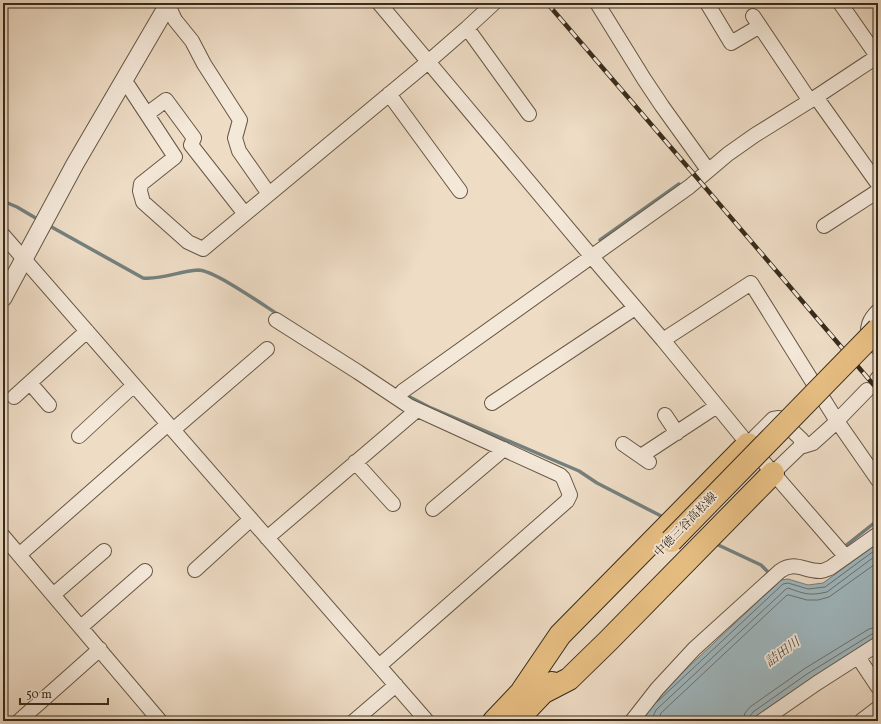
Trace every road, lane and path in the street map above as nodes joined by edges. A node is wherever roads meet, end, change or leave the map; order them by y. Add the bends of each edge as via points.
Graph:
1 (379, 3) edge
2 (494, 3) edge
3 (597, 3) edge
4 (707, 3) edge
5 (840, 3) edge
6 (168, 4) edge
7 (467, 28) junction
8 (877, 56) edge
9 (428, 62) junction
10 (123, 82) junction
11 (389, 94) junction
12 (813, 99) junction
13 (147, 114) junction
14 (529, 114) dead end
15 (191, 145) junction
16 (175, 157) junction
17 (708, 170) junction
18 (878, 184) edge
19 (460, 191) dead end
20 (878, 191) edge
21 (269, 194) junction
22 (245, 214) junction
23 (824, 226) dead end
24 (3, 236) edge
25 (592, 257) junction
26 (24, 259) junction
27 (3, 298) edge
28 (635, 308) junction
29 (878, 311) edge
30 (276, 320) dead end
31 (878, 329) edge
32 (87, 331) junction
33 (663, 340) junction
34 (267, 349) dead end
35 (878, 349) edge
36 (30, 383) junction
37 (134, 385) junction
38 (867, 390) dead end
39 (14, 397) dead end
40 (397, 398) junction
41 (492, 403) dead end
42 (49, 405) dead end
43 (717, 406) junction
44 (417, 410) junction
45 (665, 415) dead end
46 (837, 421) junction
47 (171, 427) junction
48 (677, 433) junction
49 (79, 436) dead end
50 (623, 444) dead end
51 (748, 444) junction
52 (800, 448) junction
53 (504, 449) junction
54 (355, 462) junction
55 (773, 473) junction
56 (878, 480) edge
57 (393, 504) dead end
58 (433, 509) dead end
59 (251, 519) junction
60 (878, 534) edge
61 (3, 536) edge
62 (267, 538) junction
63 (677, 544) junction
64 (104, 550) dead end
65 (19, 555) junction
66 (846, 557) junction
67 (195, 570) dead end
68 (145, 571) dead end
69 (53, 595) junction
70 (81, 627) junction
71 (878, 644) edge
72 (100, 650) junction
73 (858, 657) junction
74 (379, 666) junction
75 (396, 685) junction
76 (878, 687) edge
77 (532, 692) junction
78 (878, 708) edge
79 (19, 721) edge
80 (160, 721) edge
81 (354, 721) edge
82 (428, 721) edge
83 (494, 721) edge
84 (516, 721) edge
85 (632, 721) edge
86 (762, 721) edge
87 (861, 721) edge

1 - 9 street
2 - 7 street
3 - 17 street via 644,79
4 - 12 street via 731,43 756,21
5 - 8 street
6 - 10 street
6 - 21 street via 240,120 235,138 239,151
7 - 9 street
7 - 14 street
8 - 12 street
9 - 11 street
9 - 25 street
10 - 13 street
10 - 26 street
11 - 19 street
11 - 21 street
12 - 17 street via 755,134
12 - 18 street
13 - 15 street via 166,100 194,138
13 - 16 street
15 - 16 street
15 - 22 street
16 - 22 street via 142,184 140,192 143,202 188,242 203,249
17 - 25 street via 689,187
20 - 23 street
21 - 22 street
24 - 26 street
25 - 28 street
25 - 40 street via 403,391
26 - 27 street
26 - 32 street
28 - 33 street
28 - 41 street
29 - 35 street via 868,327 868,339
30 - 40 street
31 - 63 main road, 中徳三谷高松線, bridge
32 - 36 street
32 - 37 street
33 - 43 street
33 - 46 street via 750,283
34 - 47 street
35 - 63 main road, 中徳三谷高松線
36 - 39 street
36 - 42 street
37 - 47 street
37 - 49 street
38 - 46 street
40 - 44 street
43 - 48 street
43 - 51 street
44 - 53 street
44 - 54 street
45 - 48 street
46 - 52 street via 813,443
46 - 56 street
47 - 59 street
47 - 65 street
48 - 50 street via 645,459
51 - 52 street via 773,419 779,418 802,440
51 - 55 street
51 - 77 main road via 560,635
52 - 55 street
53 - 58 street
53 - 74 street via 560,474 570,495 567,501
54 - 57 street
54 - 62 street
55 - 66 street
55 - 77 main road via 569,678
59 - 62 street
59 - 67 street
60 - 66 street
61 - 65 street
62 - 74 street
63 - 77 main road, 中徳三谷高松線
64 - 69 street
65 - 69 street
66 - 85 street via 822,571 793,565 785,567 694,648
68 - 70 street
69 - 70 street
70 - 72 street
71 - 73 street
72 - 79 street
72 - 80 street
73 - 76 street
73 - 86 street
74 - 75 street
75 - 81 street
75 - 82 street
77 - 83 main road, 中徳三谷高松線
77 - 84 main road, 中徳三谷高松線
78 - 87 street

